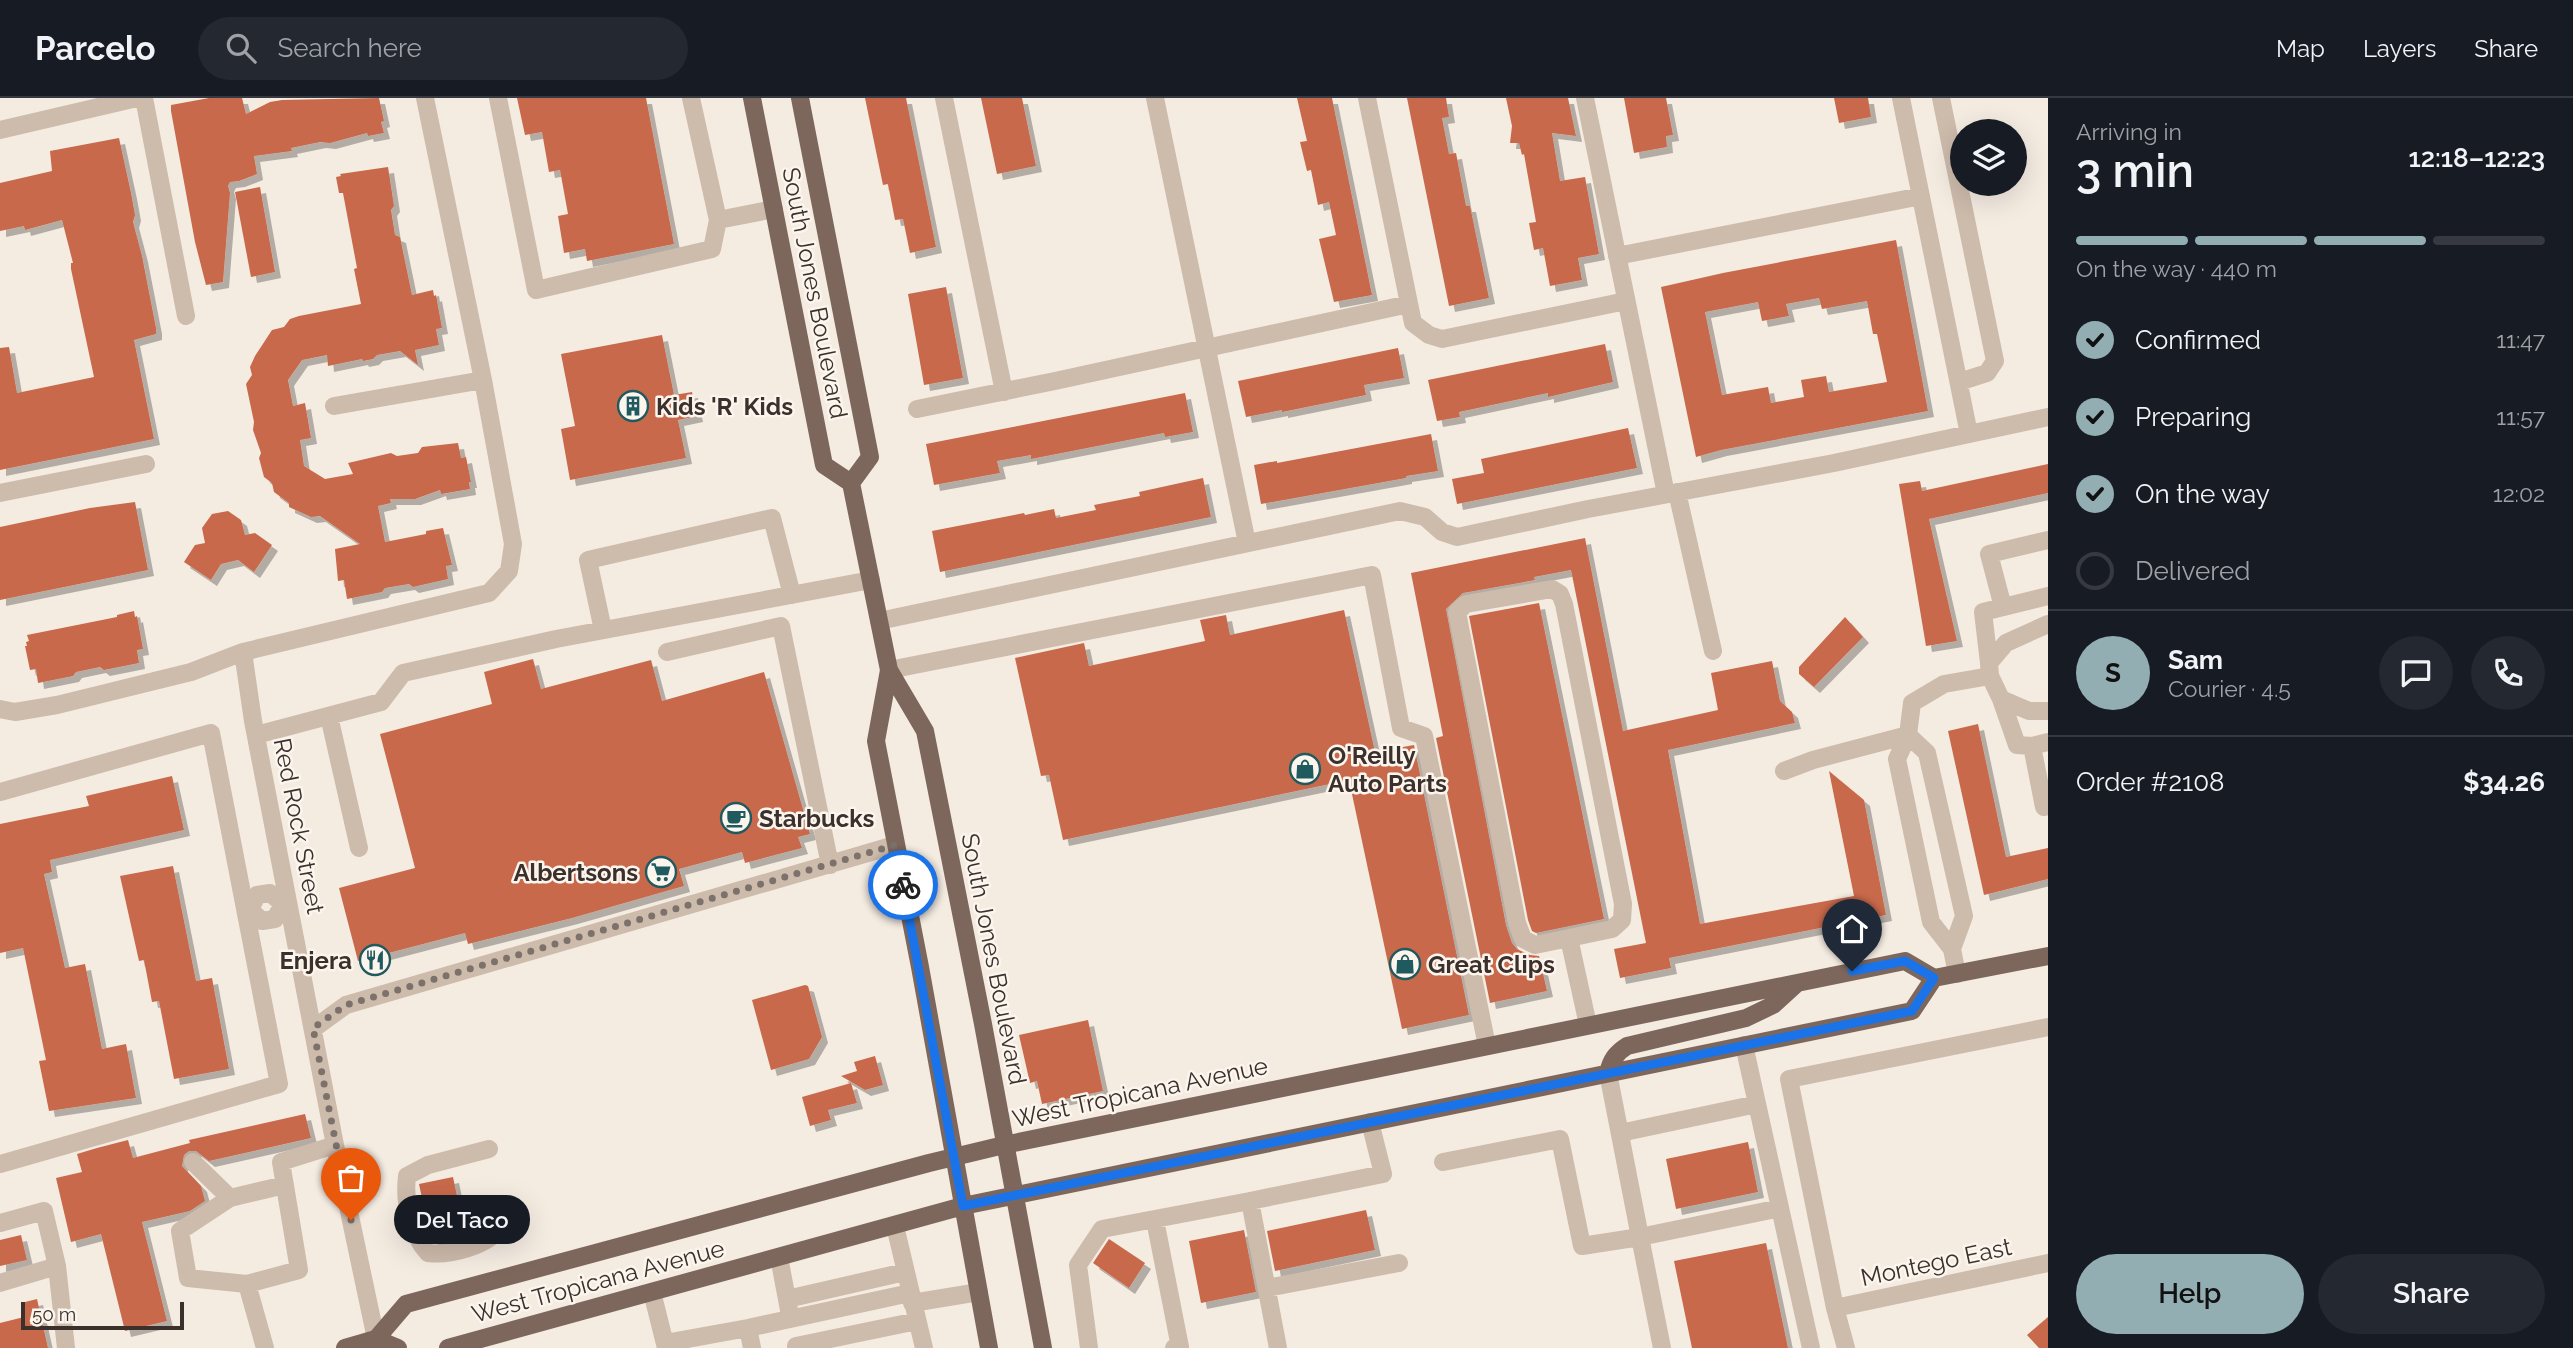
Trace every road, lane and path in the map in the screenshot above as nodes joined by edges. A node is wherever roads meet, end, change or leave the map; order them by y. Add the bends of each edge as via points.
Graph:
1 (137, 98) edge
2 (144, 98) edge
3 (425, 98) edge
4 (498, 98) edge
5 (691, 98) edge
6 (752, 98) edge
7 (800, 98) edge
8 (944, 98) edge
9 (1155, 98) edge
10 (1367, 98) edge
11 (1585, 98) edge
12 (1901, 98) edge
13 (1941, 98) edge
14 (0, 130) edge
15 (1921, 196) junction
16 (774, 209) junction
17 (718, 220) junction
18 (1617, 256) junction
19 (1626, 300) junction
20 (1409, 304) junction
21 (186, 316) dead end
22 (1208, 348) junction
23 (483, 380) junction
24 (1959, 382) junction
25 (1004, 392) junction
26 (334, 407) dead end
27 (917, 409) dead end
28 (2048, 417) edge
29 (1969, 434) junction
30 (146, 464) dead end
31 (851, 482) junction
32 (0, 493) edge
33 (1672, 493) junction
34 (2048, 540) edge
35 (1247, 543) junction
36 (871, 580) junction
37 (792, 595) junction
38 (2048, 596) edge
39 (2003, 607) junction
40 (879, 621) junction
41 (2048, 624) edge
42 (603, 630) junction
43 (1713, 651) dead end
44 (243, 652) junction
45 (667, 652) dead end
46 (889, 670) junction
47 (1990, 670) junction
48 (2001, 699) junction
49 (0, 709) edge
50 (2048, 711) edge
51 (329, 716) junction
52 (256, 735) junction
53 (1908, 735) junction
54 (2040, 744) edge
55 (1784, 771) dead end
56 (0, 792) edge
57 (2048, 806) edge
58 (895, 845) junction
59 (359, 848) dead end
60 (830, 865) junction
61 (286, 903) junction
62 (248, 911) junction
63 (1569, 938) junction
64 (1952, 950) junction
65 (2048, 956) edge
66 (1957, 974) junction
67 (1934, 978) junction
68 (1799, 982) junction
69 (1588, 1026) junction
70 (2048, 1027) edge
71 (313, 1028) junction
72 (1744, 1045) junction
73 (1487, 1046) junction
74 (1608, 1073) junction
75 (1758, 1104) junction
76 (1370, 1122) junction
77 (1620, 1133) junction
78 (335, 1145) junction
79 (1004, 1145) junction
80 (489, 1149) dead end
81 (955, 1157) junction
82 (1443, 1162) dead end
83 (193, 1163) dead end
84 (0, 1164) edge
85 (285, 1185) junction
86 (1014, 1196) junction
87 (230, 1198) junction
88 (1250, 1200) junction
89 (963, 1206) junction
90 (1780, 1208) junction
91 (505, 1210) dead end
92 (1155, 1220) junction
93 (0, 1223) edge
94 (895, 1226) junction
95 (1640, 1237) junction
96 (779, 1257) junction
97 (1399, 1263) dead end
98 (2048, 1263) edge
99 (57, 1266) junction
100 (905, 1272) junction
101 (0, 1283) edge
102 (247, 1284) junction
103 (1266, 1288) junction
104 (653, 1292) junction
105 (979, 1292) junction
106 (911, 1298) junction
107 (787, 1299) junction
108 (1835, 1308) junction
109 (790, 1319) junction
110 (917, 1321) junction
111 (748, 1328) junction
112 (376, 1339) junction
113 (666, 1346) edge
114 (796, 1347) edge
115 (66, 1348) edge
116 (265, 1348) edge
117 (345, 1348) edge
118 (398, 1348) edge
119 (452, 1348) edge
120 (752, 1348) edge
121 (925, 1348) edge
122 (989, 1348) edge
123 (1043, 1348) edge
124 (1089, 1348) edge
125 (1174, 1348) edge
126 (1278, 1348) edge
127 (1662, 1348) edge
128 (1811, 1348) edge
129 (1846, 1348) edge

1 - 14 street
2 - 21 street
3 - 23 street
4 - 17 street via 536,290 712,250
5 - 17 street
6 - 16 main road, South Jones Boulevard
7 - 31 main road, South Jones Boulevard via 870,457
8 - 25 street
9 - 22 street
10 - 20 street
11 - 18 street
12 - 15 street
13 - 24 street via 1995,361 1987,373
15 - 18 street
15 - 24 street
16 - 17 street
16 - 31 main road, South Jones Boulevard via 824,465
18 - 19 street
19 - 20 street via 1442,338 1413,323
19 - 33 street
20 - 22 street
22 - 25 street
22 - 35 street
23 - 26 street
23 - 44 street via 513,544 509,571 489,593
24 - 29 street
25 - 27 street
28 - 29 street
29 - 33 street
30 - 32 street
31 - 36 main road, South Jones Boulevard
33 - 35 street via 1457,537 1442,532 1425,517 1400,511
33 - 43 street
34 - 39 street via 1989,554
35 - 40 street
36 - 37 street
36 - 40 main road, South Jones Boulevard
37 - 42 street
37 - 42 street via 772,518 588,560
38 - 39 street
39 - 47 street via 1983,612
40 - 46 main road, South Jones Boulevard
41 - 47 street via 2006,643
42 - 51 street via 403,673 381,702
44 - 49 street via 191,672 57,705 15,712
44 - 52 street, Red Rock Street
45 - 60 street via 781,626
46 - 58 main road, South Jones Boulevard via 876,741
46 - 73 street via 1372,575 1401,728 1424,736
46 - 79 main road, South Jones Boulevard via 925,731
47 - 48 street
47 - 53 street via 1944,684 1912,703
48 - 50 street via 2029,711
48 - 54 street via 2017,745
51 - 52 street
51 - 59 street
52 - 61 street, Red Rock Street
53 - 55 street
53 - 64 street via 1897,759 1931,922
53 - 64 street via 1927,753 1964,916
54 - 57 street
56 - 62 street via 211,733
58 - 60 street
58 - 81 main road, South Jones Boulevard
60 - 71 street via 346,1005
61 - 62 street via 270,893 257,895
61 - 71 street, Red Rock Street
62 - 84 street via 279,1084
63 - 63 street via 1612,929 1622,920 1623,904 1564,604 1552,589 1466,604 1457,612 1458,629 1517,923 1523,939 1535,945
63 - 69 street
64 - 66 street
65 - 66 main road
66 - 67 main road
67 - 68 main road, West Tropicana Avenue via 1905,961
67 - 72 main road, West Tropicana Avenue via 1912,1011
68 - 69 main road, West Tropicana Avenue
68 - 74 main road via 1773,1005 1746,1018 1628,1046 1618,1052
69 - 73 main road, West Tropicana Avenue
70 - 108 street via 1789,1079
71 - 78 street, Red Rock Street
72 - 74 main road, West Tropicana Avenue
72 - 75 street
73 - 79 main road, West Tropicana Avenue
74 - 76 main road, West Tropicana Avenue
74 - 77 street
75 - 77 street
75 - 90 street
76 - 86 main road, West Tropicana Avenue
76 - 88 street via 1383,1174
77 - 95 street
78 - 85 street via 281,1162
78 - 112 street, Red Rock Street
79 - 81 main road, West Tropicana Avenue
79 - 86 main road, South Jones Boulevard
80 - 91 street via 428,1165 407,1176 404,1196 428,1253 443,1255 489,1240 503,1225
81 - 89 main road, South Jones Boulevard
81 - 112 main road, West Tropicana Avenue via 406,1304
82 - 95 street via 1560,1139 1582,1246
83 - 87 street
85 - 87 street
85 - 102 street via 299,1270
86 - 89 main road, West Tropicana Avenue
86 - 123 main road, South Jones Boulevard
87 - 102 street via 180,1231 188,1278
88 - 92 street
88 - 103 street
89 - 94 main road, West Tropicana Avenue
89 - 105 main road, South Jones Boulevard
90 - 95 street
90 - 128 street
92 - 124 street via 1102,1229 1078,1265
92 - 125 street via 1180,1347
93 - 99 street via 44,1211
94 - 96 main road, West Tropicana Avenue
94 - 100 street
95 - 127 street
96 - 104 main road, West Tropicana Avenue
96 - 107 street
97 - 103 street
98 - 108 street, Montego East
99 - 101 street
99 - 115 street
100 - 106 street
100 - 107 street
102 - 116 street
103 - 126 street
104 - 113 street
104 - 119 main road, West Tropicana Avenue
105 - 106 street
105 - 122 main road, South Jones Boulevard
106 - 109 street
106 - 110 street
107 - 109 street
108 - 129 street
109 - 111 street
109 - 114 street
110 - 114 street
110 - 121 street
111 - 113 street
111 - 120 street
112 - 117 main road
112 - 118 main road

